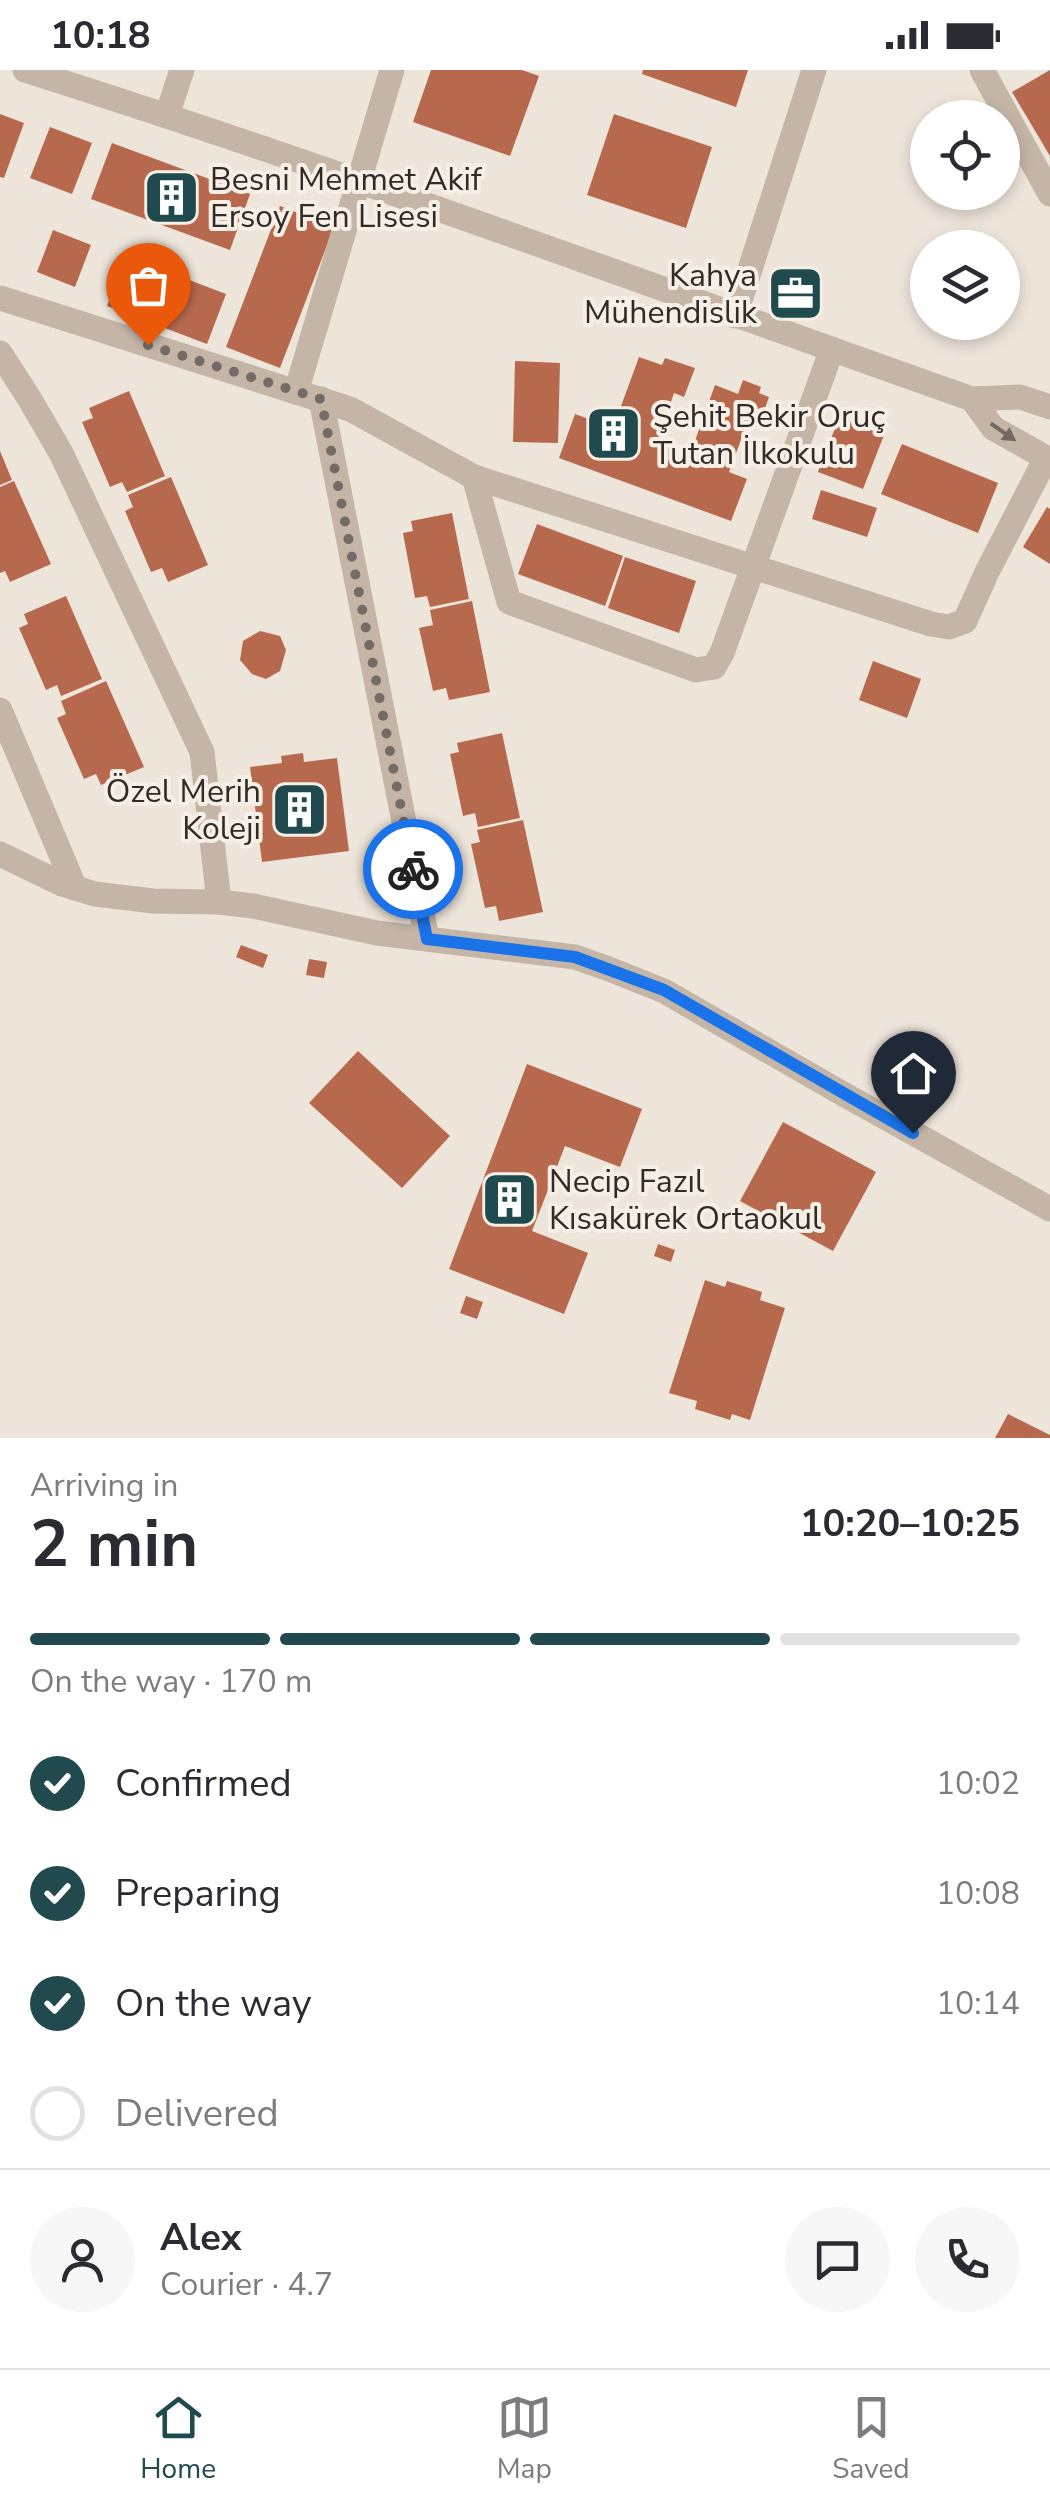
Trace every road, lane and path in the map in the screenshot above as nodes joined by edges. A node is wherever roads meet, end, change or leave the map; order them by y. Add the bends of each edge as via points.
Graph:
1 (26, 70) edge
2 (182, 70) edge
3 (392, 70) edge
4 (814, 70) edge
5 (982, 70) edge
6 (167, 115) junction
7 (358, 180) junction
8 (1050, 194) edge
9 (0, 298) edge
10 (735, 316) junction
11 (832, 350) junction
12 (0, 353) edge
13 (296, 392) junction
14 (321, 399) junction
15 (972, 399) junction
16 (1050, 407) edge
17 (1048, 459) edge
18 (474, 478) junction
19 (753, 567) junction
20 (0, 710) edge
21 (0, 854) edge
22 (75, 888) junction
23 (220, 902) junction
24 (427, 939) junction
25 (1050, 1208) edge

1 - 6 street
2 - 6 street
3 - 7 street
4 - 10 street
5 - 8 street
6 - 7 street
7 - 10 street
7 - 13 street
9 - 13 street
10 - 11 street
11 - 15 street
11 - 19 street
12 - 23 street via 62,454 202,752
13 - 14 street
14 - 18 street
14 - 24 street
15 - 16 street via 1020,397
15 -> 17 street via 993,428
17 - 19 street via 965,621 949,627
18 - 19 street
18 - 19 street via 509,602 696,670 714,667
20 - 22 street
21 - 22 street
22 - 23 street
23 - 24 street
24 - 25 street via 575,957 664,990

